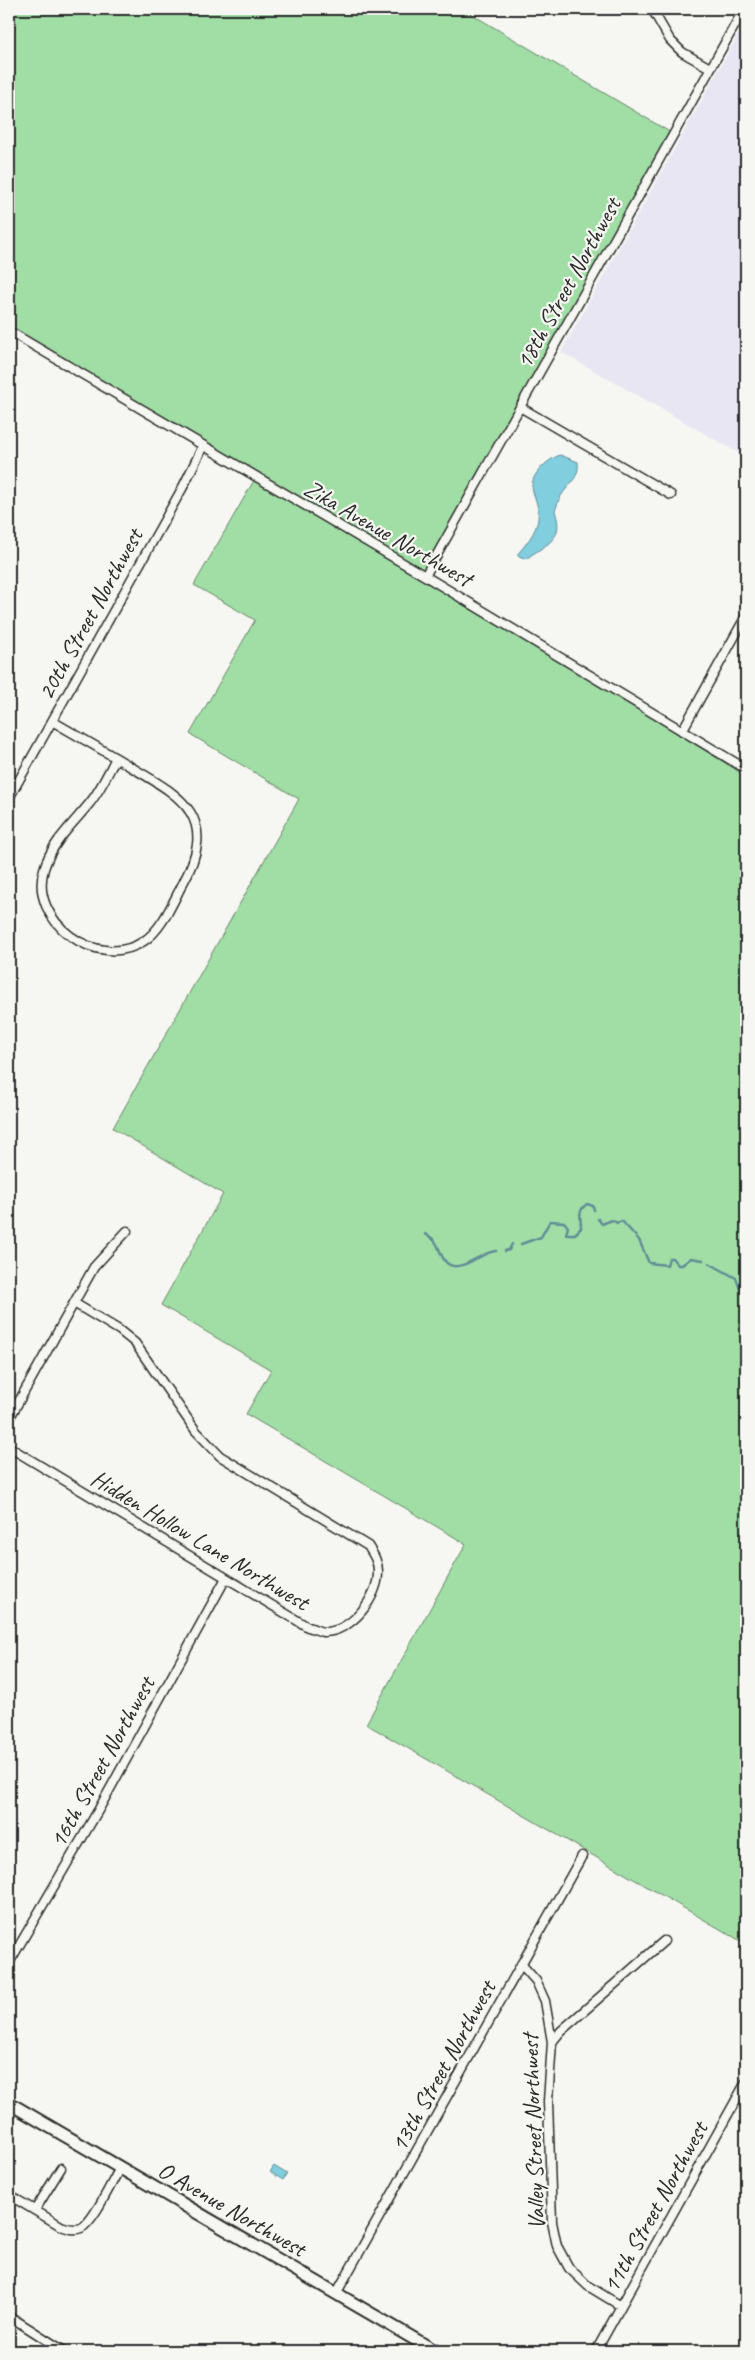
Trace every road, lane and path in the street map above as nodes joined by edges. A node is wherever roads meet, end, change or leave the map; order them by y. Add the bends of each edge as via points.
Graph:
1 (652, 9) edge
2 (744, 9) edge
3 (710, 68) junction
4 (9, 331) edge
5 (520, 407) junction
6 (203, 446) junction
7 (670, 495) dead end
8 (425, 576) junction
9 (746, 616) edge
10 (52, 721) junction
11 (682, 731) junction
12 (116, 758) junction
13 (746, 769) edge
14 (9, 798) edge
15 (127, 1231) dead end
16 (74, 1303) junction
17 (9, 1419) edge
18 (9, 1447) edge
19 (226, 1578) junction
20 (582, 1856) dead end
21 (664, 1941) dead end
22 (9, 1963) edge
23 (521, 1964) junction
24 (552, 2042) junction
25 (746, 2082) edge
26 (9, 2103) edge
27 (61, 2168) dead end
28 (120, 2168) junction
29 (9, 2195) edge
30 (35, 2210) junction
31 (336, 2294) junction
32 (621, 2306) junction
33 (9, 2316) edge
34 (64, 2351) edge
35 (435, 2351) edge
36 (596, 2351) edge

1 - 3 street via 670,40 681,51
2 - 3 street, 18th Street Northwest
3 - 5 street, 18th Street Northwest
4 - 6 street, Zika Avenue Northwest
5 - 7 street
5 - 8 street, 18th Street Northwest
6 - 8 street, Zika Avenue Northwest
6 - 10 street, 20th Street Northwest
8 - 11 street, Zika Avenue Northwest
9 - 11 street
10 - 12 street
10 - 14 street, 20th Street Northwest
11 - 13 street, Zika Avenue Northwest
12 - 12 street via 90,803 60,836 44,869 42,882 42,896 55,923 80,942 106,950 130,948 154,933 190,871 198,849 196,824 183,802
15 - 16 street via 102,1256
16 - 17 street
16 - 19 street, Hidden Hollow Lane Northwest via 120,1330 135,1344 196,1431 220,1456 368,1546 378,1570 378,1580 357,1616 347,1625 322,1632
18 - 19 street, Hidden Hollow Lane Northwest
19 - 22 street, 16th Street Northwest
20 - 23 street, 13th Street Northwest
21 - 24 street
23 - 24 street, Valley Street Northwest via 536,1981 545,2002
23 - 31 street, 13th Street Northwest
24 - 32 street, Valley Street Northwest via 548,2100 552,2222 557,2246 575,2274
25 - 32 street, 11th Street Northwest
26 - 28 street, O Avenue Northwest
27 - 30 street
28 - 30 street via 81,2228 61,2226
28 - 31 street, O Avenue Northwest
29 - 30 street
31 - 35 street, O Avenue Northwest
32 - 36 street, 11th Street Northwest
33 - 34 street

